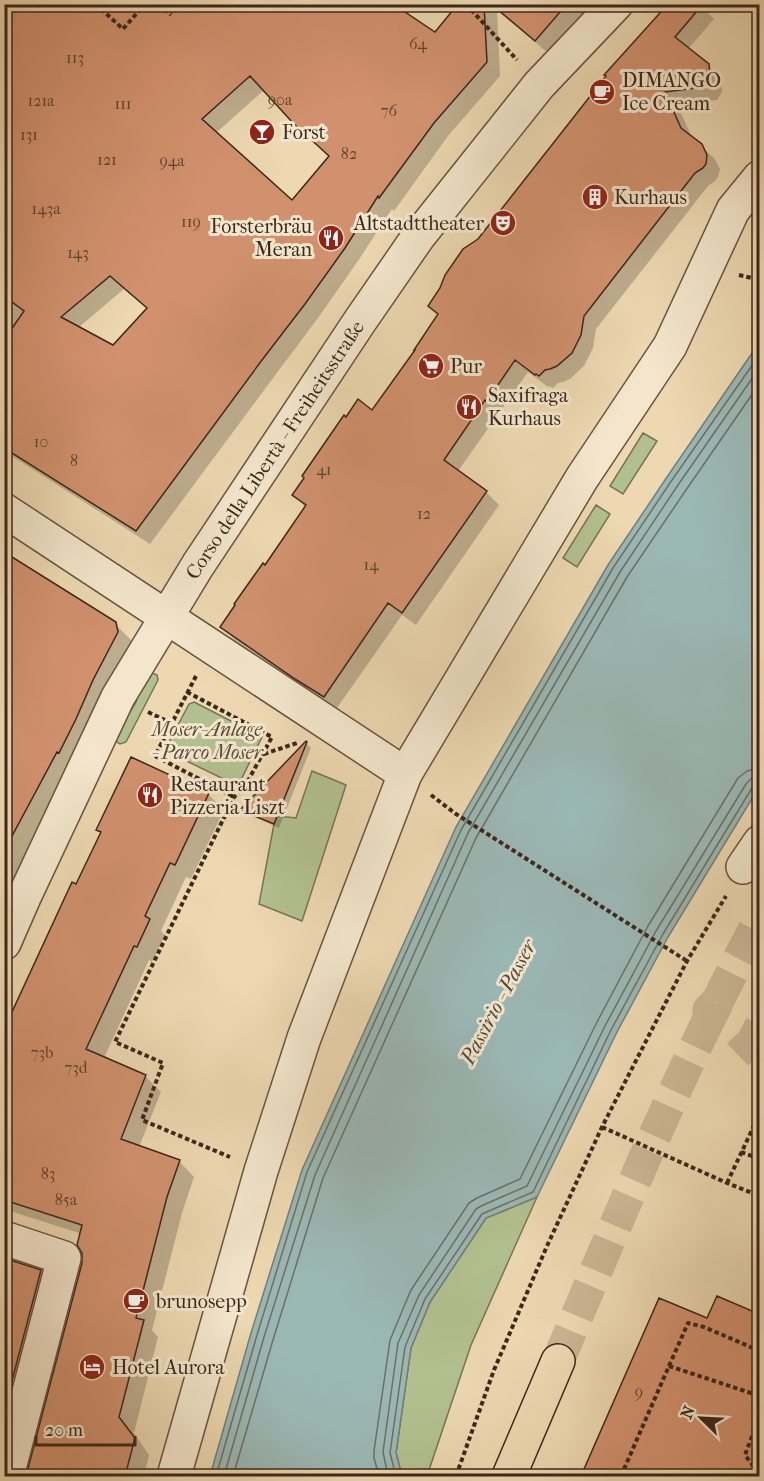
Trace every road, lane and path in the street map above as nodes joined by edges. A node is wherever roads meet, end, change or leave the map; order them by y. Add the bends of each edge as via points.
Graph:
1 (145, 4) edge
2 (159, 4) edge
3 (466, 4) edge
4 (616, 4) edge
5 (101, 9) dead end
6 (171, 15) dead end
7 (539, 85) junction
8 (759, 177) edge
9 (250, 224) dead end
10 (253, 230) dead end
11 (4, 510) edge
12 (167, 616) junction
13 (148, 712) dead end
14 (171, 723) junction
15 (405, 774) junction
16 (234, 797) junction
17 (456, 814) dead end
18 (751, 854) edge
19 (15, 890) edge
20 (4, 943) edge
21 (687, 961) junction
22 (759, 1113) edge
23 (602, 1127) junction
24 (741, 1152) junction
25 (759, 1159) edge
26 (261, 1171) junction
27 (727, 1183) junction
28 (759, 1196) edge
29 (4, 1238) edge
30 (759, 1333) edge
31 (558, 1361) tunnel mouth
32 (669, 1366) junction
33 (759, 1396) edge
34 (759, 1415) edge
35 (759, 1475) edge
36 (7, 1476) edge
37 (174, 1476) edge
38 (456, 1476) edge
39 (509, 1476) edge
40 (621, 1476) edge

1 - 5 path via 123,29
2 - 6 path
3 - 7 path
4 - 7 street, Corso della Libertà - Freiheitsstraße
7 - 12 street, Corso della Libertà - Freiheitsstraße via 396,268
8 - 15 street via 733,210 670,346 582,478
9 - 10 path via 245,231 249,235
11 - 12 street
12 - 15 street
12 - 19 street, Corso della Libertà - Freiheitsstraße via 118,697
13 - 14 path
14 - 16 path via 155,756
14 - 16 path via 187,692 272,737 244,788
15 - 26 street via 304,1038
16 - 26 path via 115,1042 163,1063 142,1120
17 - 21 path
18 - 21 path
19 - 20 street, Corso della Libertà - Freiheitsstraße
21 - 23 path
22 - 24 path
23 - 27 path
23 - 38 path via 494,1370
24 - 25 path
24 - 27 path
26 - 37 street
27 - 28 path
29 - 36 street via 64,1258
30 - 32 path via 753,1348 688,1323
31 - 39 main road
32 - 33 path
32 - 40 path
34 - 35 path via 745,1455

